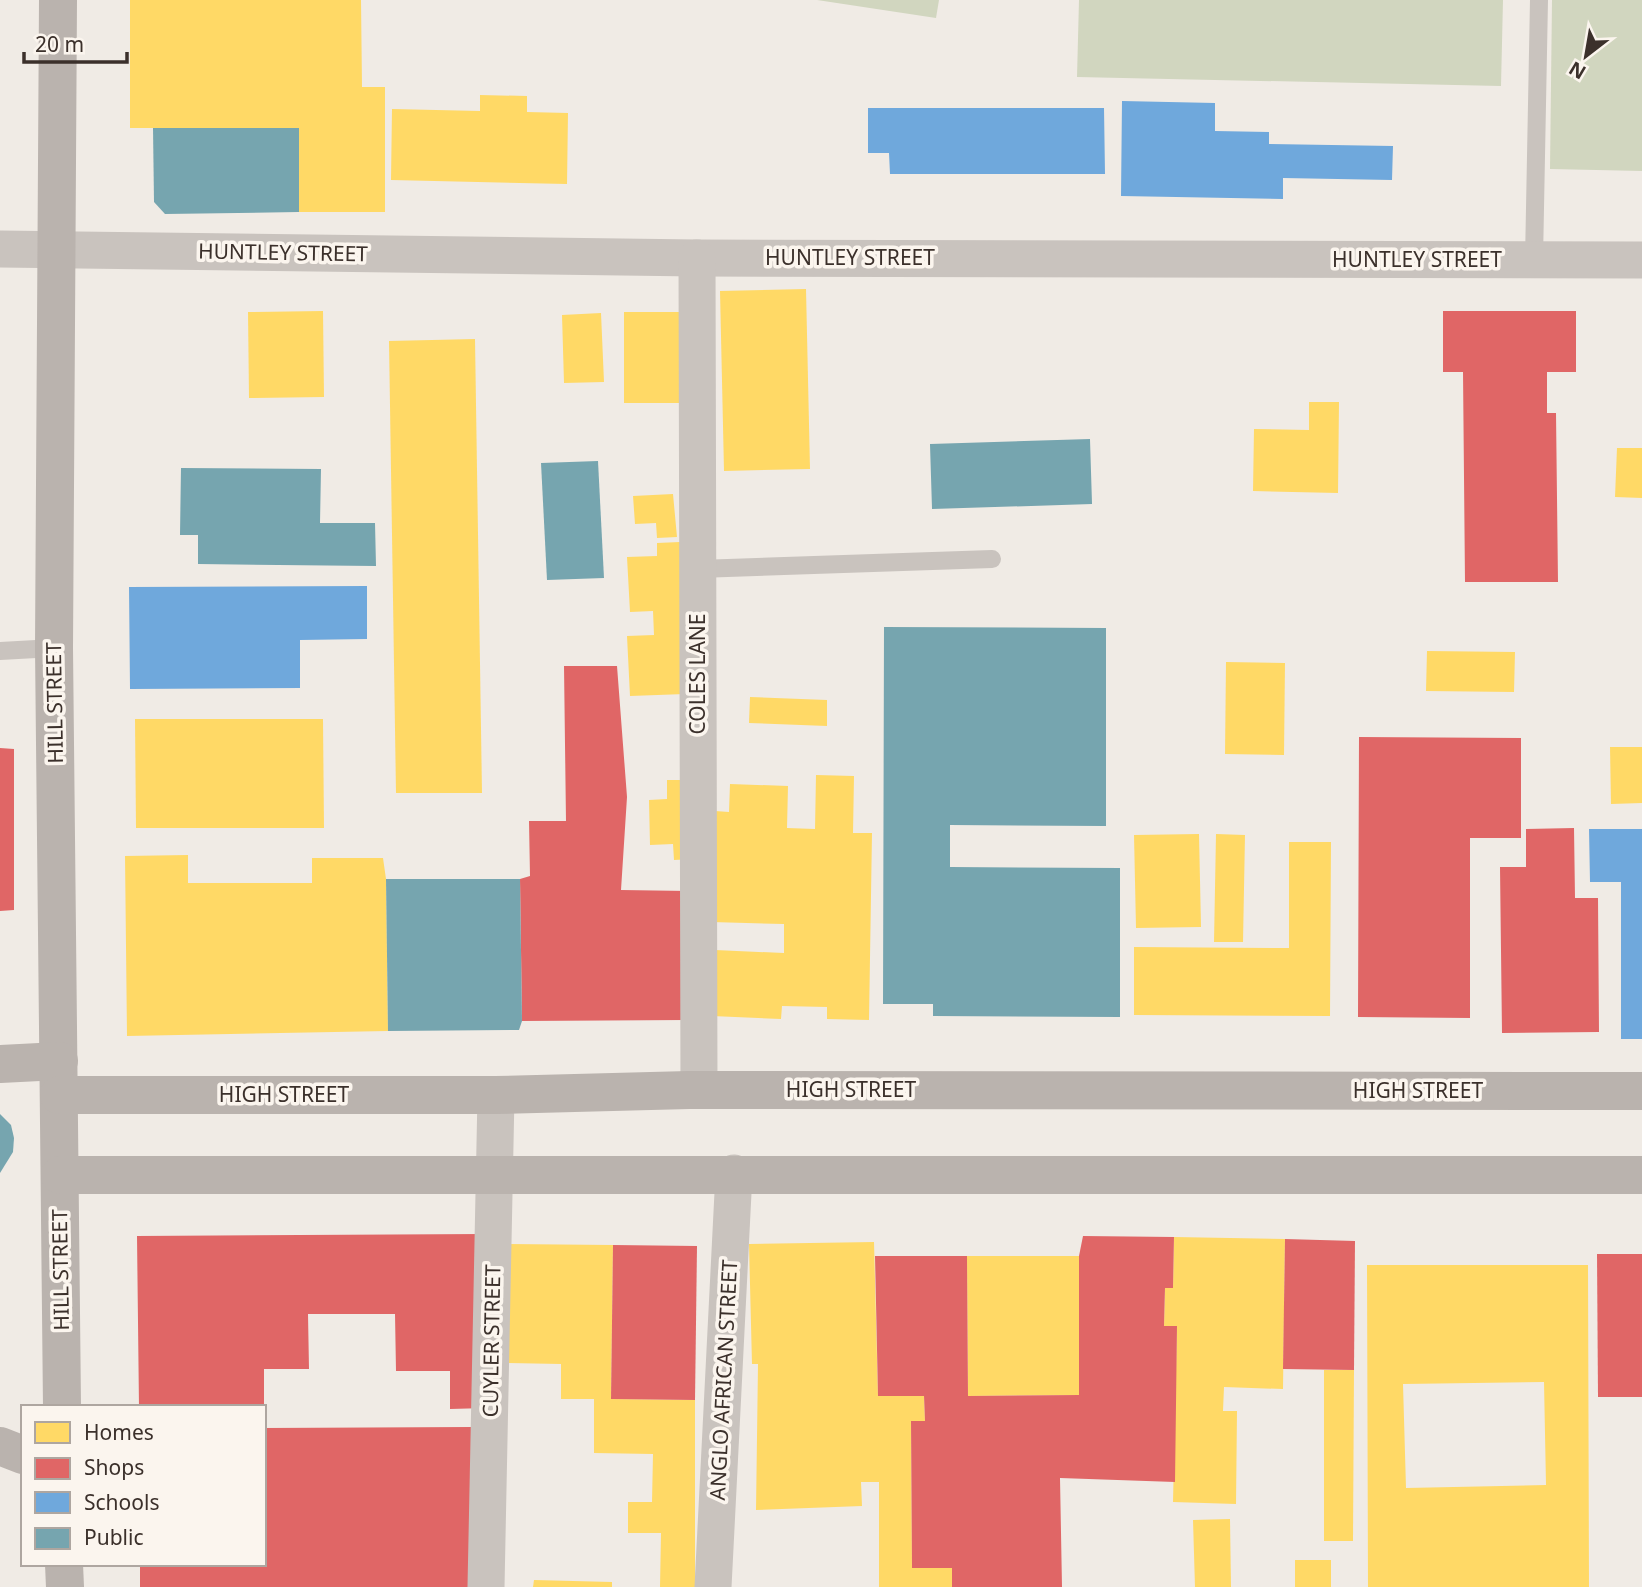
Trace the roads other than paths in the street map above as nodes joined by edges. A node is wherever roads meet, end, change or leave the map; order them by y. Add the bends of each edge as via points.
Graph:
1 (58, 0) edge
2 (1539, 0) edge
3 (0, 249) edge
4 (58, 250) junction
5 (697, 258) junction
6 (1534, 260) junction
7 (1642, 260) edge
8 (992, 559) dead end
9 (698, 569) junction
10 (54, 648) junction
11 (0, 652) edge
12 (0, 1064) edge
13 (59, 1078) junction
14 (699, 1090) junction
15 (1642, 1091) edge
16 (496, 1094) junction
17 (734, 1173) junction
18 (497, 1174) junction
19 (60, 1175) junction
20 (1642, 1175) edge
21 (62, 1405) edge
22 (0, 1446) edge
23 (21, 1454) edge
24 (64, 1566) edge
25 (65, 1587) edge
26 (486, 1587) edge
27 (713, 1587) edge

1 - 4 street, HILL STREET
2 - 6 lane
3 - 4 street, HUNTLEY STREET
4 - 5 street, HUNTLEY STREET
4 - 10 street, HILL STREET
5 - 6 street, HUNTLEY STREET
5 - 9 street, COLES LANE
6 - 7 street, HUNTLEY STREET
8 - 9 lane
9 - 14 street, COLES LANE
10 - 11 lane
10 - 13 street, HILL STREET
12 - 13 street, HIGH STREET
13 - 16 street, HIGH STREET
13 - 19 street, HILL STREET
14 - 15 street, HIGH STREET
14 - 16 street, HIGH STREET
16 - 18 street, CUYLER STREET
17 - 18 street
17 - 20 street
17 - 27 street, ANGLO AFRICAN STREET
18 - 19 street
18 - 26 street, CUYLER STREET
19 - 21 street, HILL STREET
22 - 23 street
24 - 25 street

